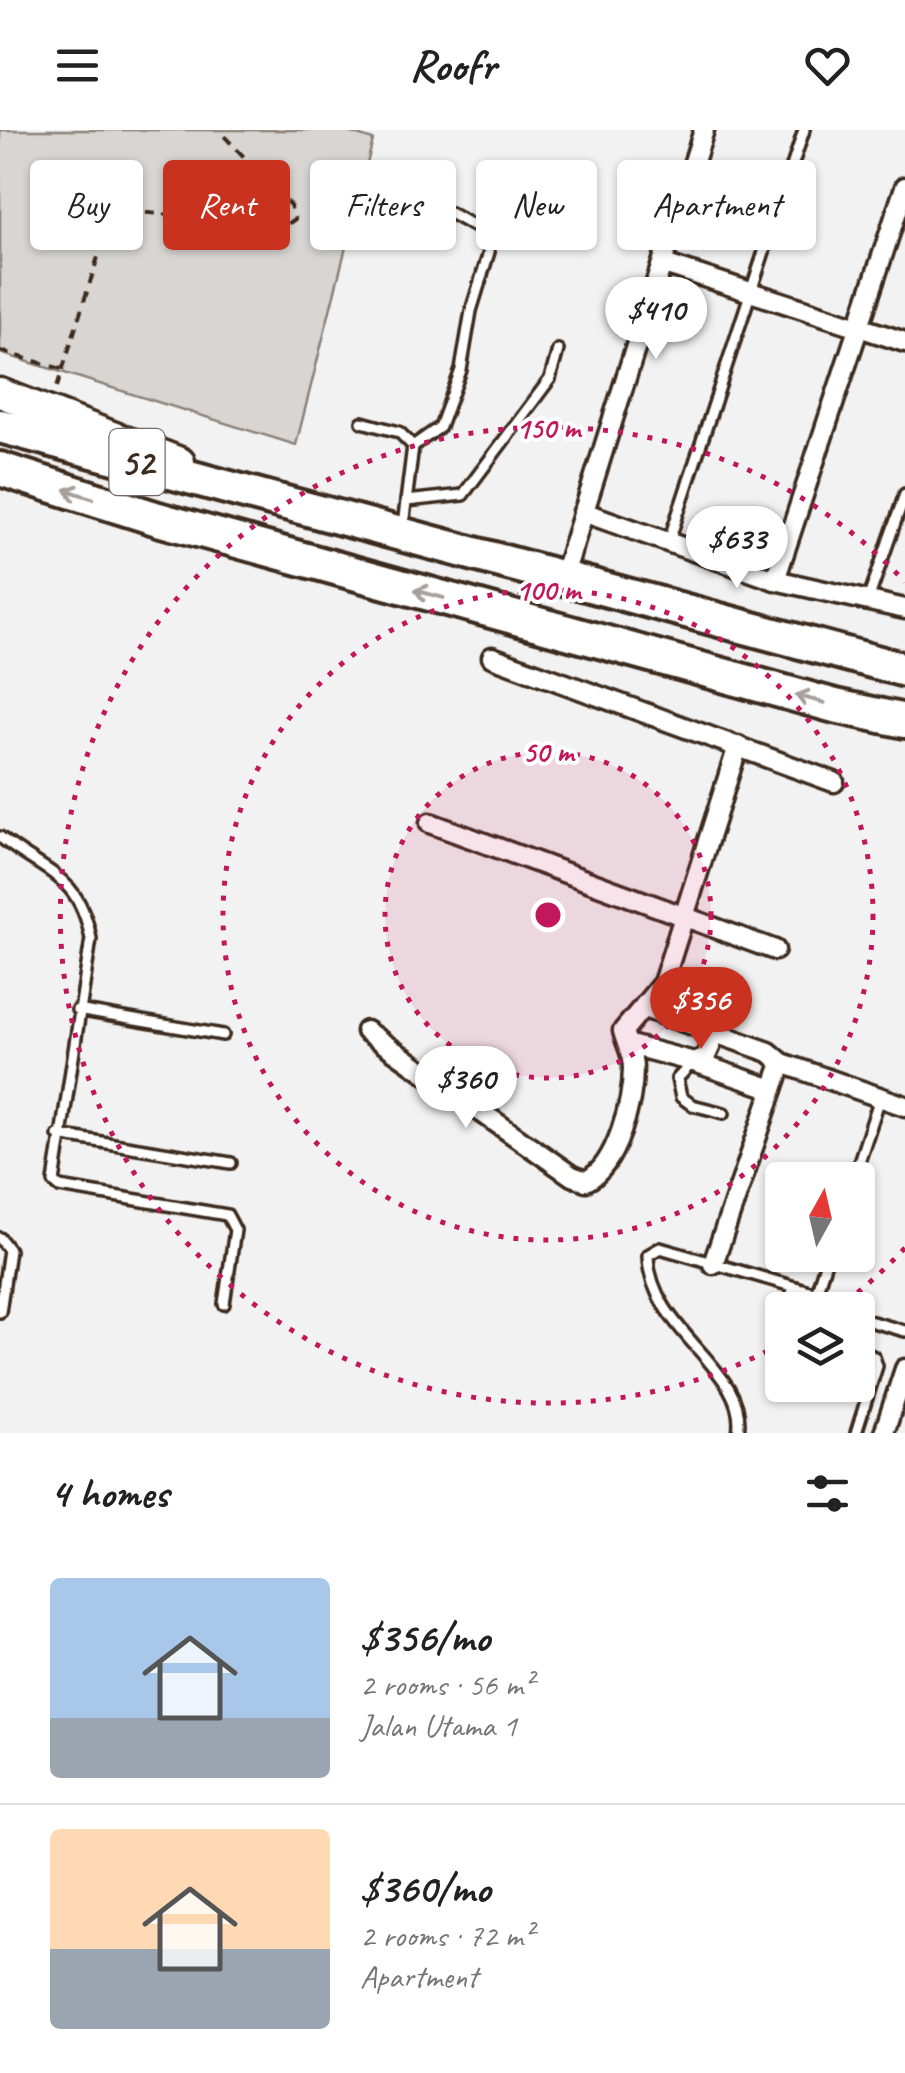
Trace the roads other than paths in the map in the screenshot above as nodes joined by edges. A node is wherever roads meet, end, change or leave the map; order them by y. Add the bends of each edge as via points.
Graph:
1 (704, 130) edge
2 (804, 130) edge
3 (905, 187) edge
4 (456, 217) edge
5 (664, 264) junction
6 (752, 292) junction
7 (860, 326) junction
8 (905, 342) edge
9 (558, 350) dead end
10 (0, 392) edge
11 (362, 422) dead end
12 (0, 426) edge
13 (413, 446) junction
14 (1, 473) edge
15 (905, 494) edge
16 (273, 499) junction
17 (406, 501) junction
18 (584, 512) junction
19 (402, 534) junction
20 (669, 541) junction
21 (776, 580) junction
22 (562, 581) junction
23 (867, 604) junction
24 (905, 610) edge
25 (492, 657) dead end
26 (905, 670) edge
27 (905, 721) edge
28 (738, 746) junction
29 (834, 782) dead end
30 (430, 822) dead end
31 (0, 838) edge
32 (680, 916) junction
33 (775, 950) dead end
34 (644, 1008) junction
35 (77, 1010) junction
36 (709, 1030) junction
37 (366, 1032) dead end
38 (223, 1035) dead end
39 (630, 1045) junction
40 (694, 1062) junction
41 (782, 1064) junction
42 (773, 1089) junction
43 (880, 1098) junction
44 (905, 1106) edge
45 (724, 1113) dead end
46 (58, 1135) junction
47 (231, 1162) dead end
48 (859, 1162) edge
49 (0, 1238) edge
50 (713, 1264) junction
51 (793, 1288) junction
52 (792, 1292) edge
53 (811, 1292) edge
54 (224, 1304) dead end
55 (0, 1312) edge
56 (875, 1323) edge
57 (905, 1331) edge
58 (905, 1369) edge
59 (866, 1402) edge
60 (738, 1433) edge
61 (856, 1433) edge
62 (884, 1433) edge

1 - 5 street
2 - 6 lane
3 - 7 street
4 - 13 lane via 484,232 490,252 440,428
5 - 6 street
5 - 18 street
6 - 7 street
6 - 20 lane
7 - 8 street
7 - 21 street
9 - 17 lane via 550,379 463,495
10 - 16 main road
11 - 13 lane via 399,432
12 - 16 highway, 52
13 - 17 lane
27 -> 14 highway, 52
15 - 23 lane
16 - 19 highway, 52
17 - 19 lane
18 - 20 street
18 - 22 street
19 - 22 highway, 52
20 - 21 street
21 - 23 street
22 - 26 highway, 52
23 - 24 street
25 - 28 street
28 - 29 street
28 - 32 street
30 - 32 street
31 - 35 lane via 62,879 85,906 91,939
32 - 33 street
32 - 34 street via 663,984
34 - 36 street
34 - 39 street via 623,1031
35 - 38 lane
35 - 46 lane
36 - 40 street via 711,1045
36 - 41 street
37 - 39 street via 586,1180 603,1171 631,1097
39 - 40 street
40 - 42 street
40 - 45 lane via 677,1079 681,1097
41 - 42 street
41 - 43 street
42 - 50 street
43 - 44 street
43 - 48 lane
46 - 47 lane
46 - 54 lane via 52,1175 60,1187 233,1220
49 - 55 lane via 10,1250
50 - 51 lane
50 - 60 lane via 660,1248 648,1255 651,1284 668,1317 733,1393
51 - 52 lane
51 - 53 lane
56 - 57 lane
58 - 62 street
59 - 61 lane

